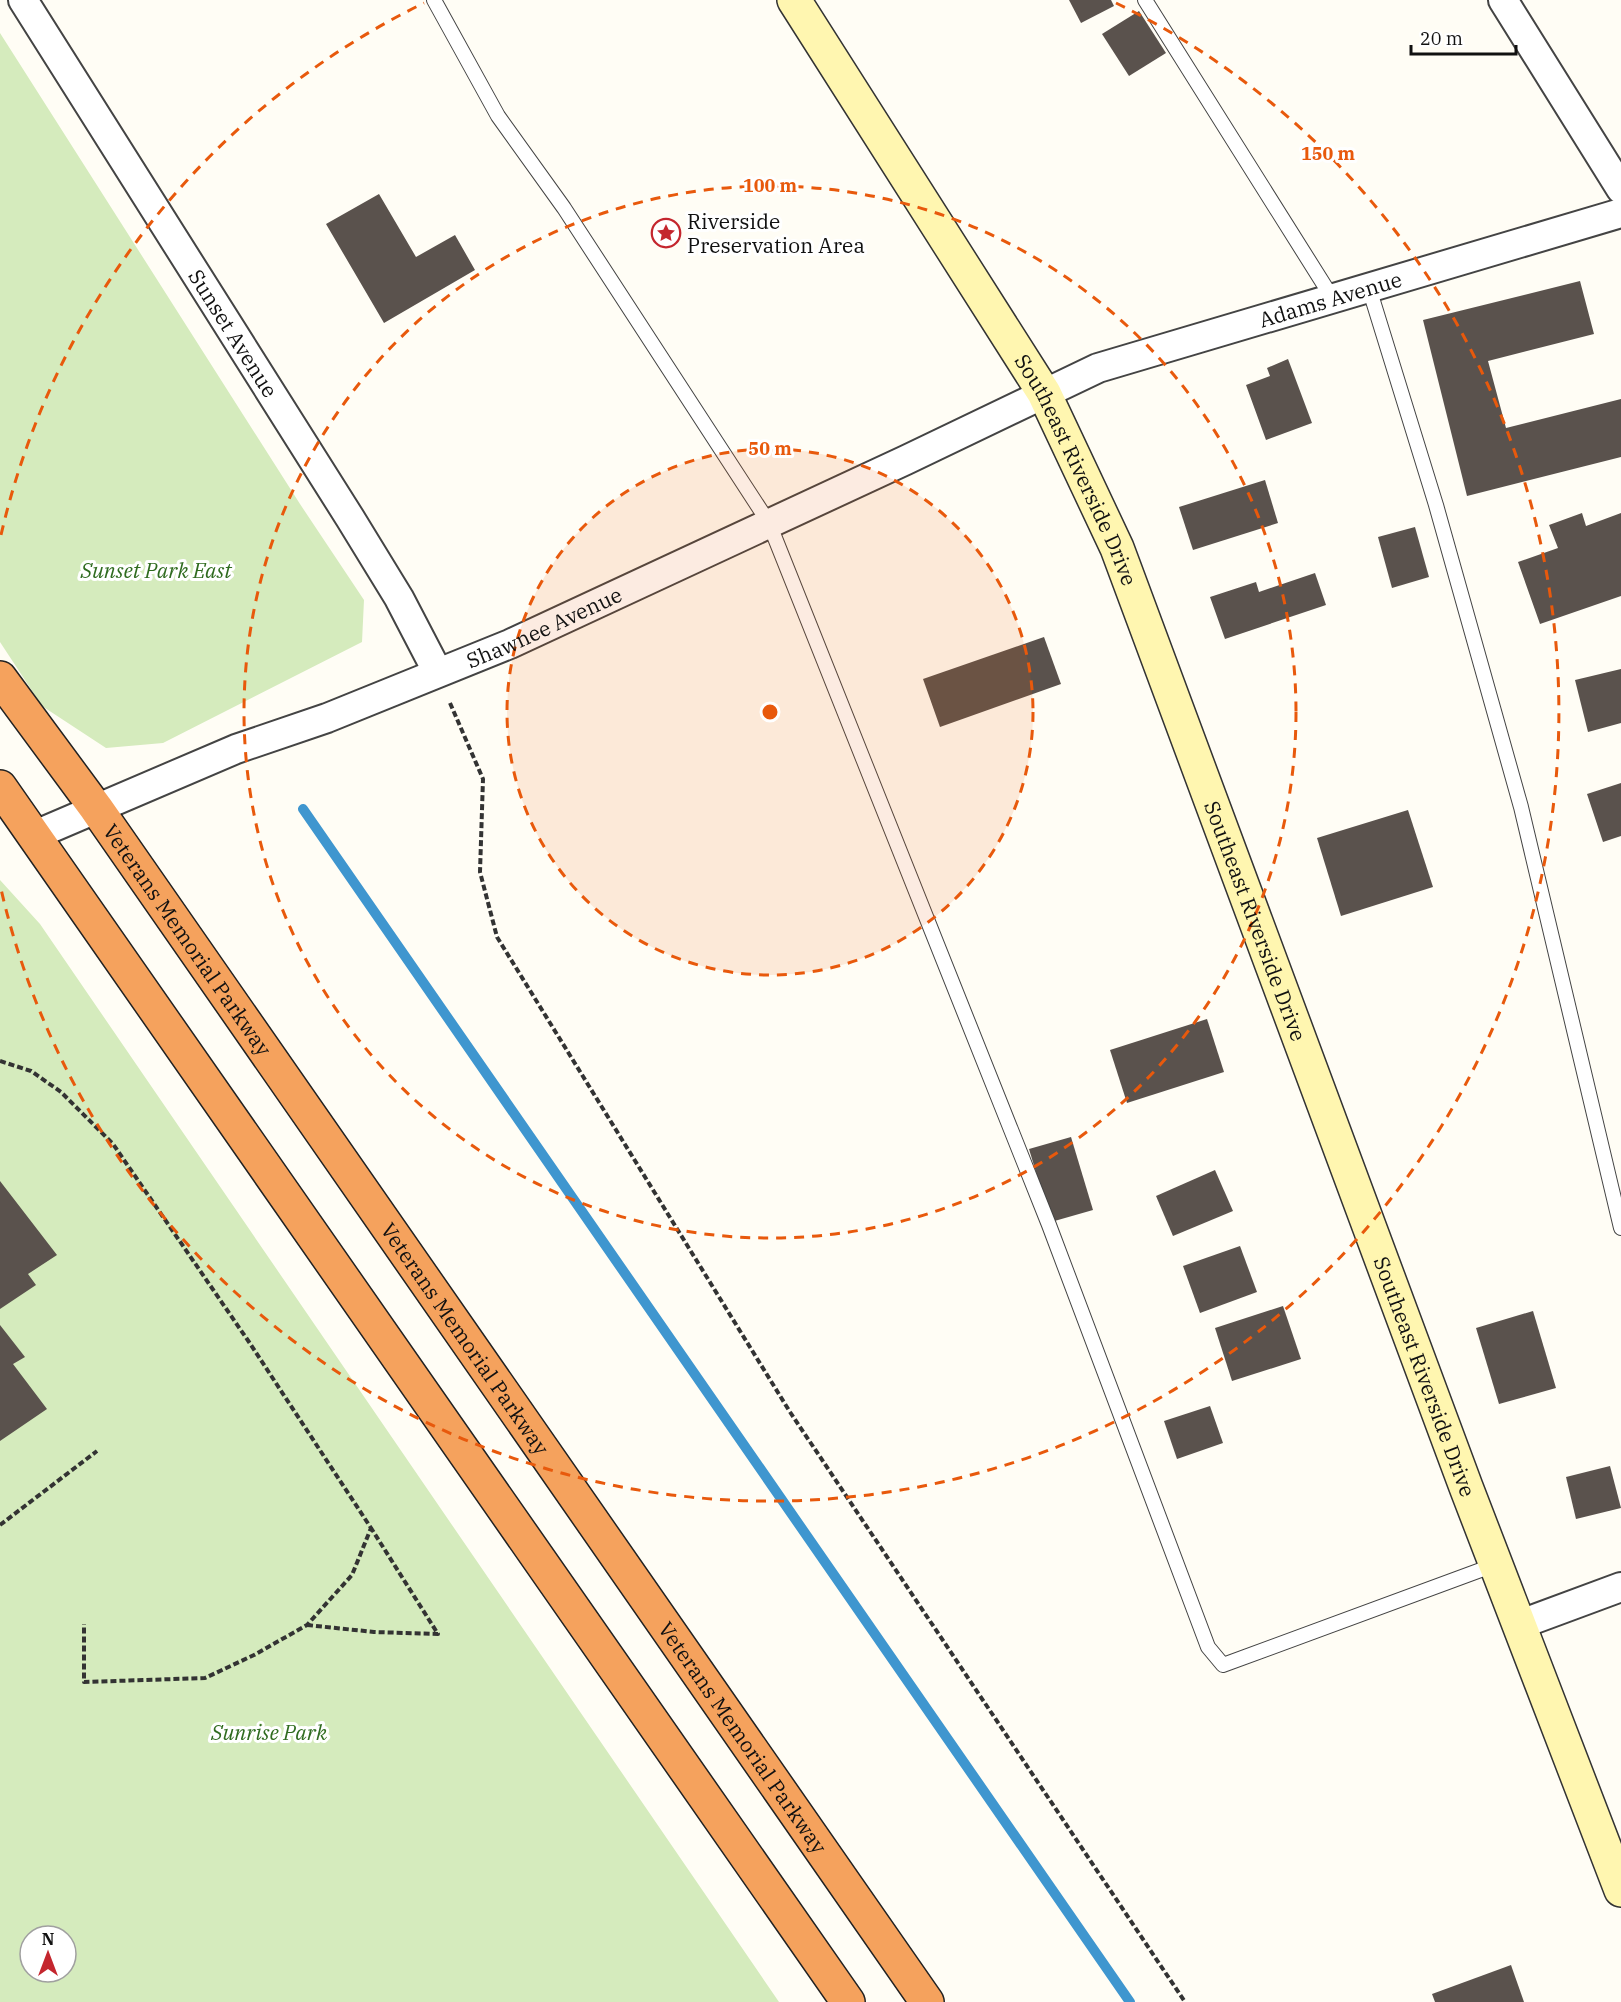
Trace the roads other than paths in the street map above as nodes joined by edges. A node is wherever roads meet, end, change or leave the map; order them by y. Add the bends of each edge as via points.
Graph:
1 (23, 0) edge
2 (434, 0) edge
3 (794, 0) edge
4 (1145, 0) edge
5 (1503, 0) edge
6 (1621, 189) edge
7 (1621, 213) edge
8 (1369, 288) junction
9 (1333, 299) junction
10 (1044, 393) junction
11 (769, 523) junction
12 (437, 671) junction
13 (0, 678) edge
14 (0, 787) edge
15 (96, 808) junction
16 (35, 835) junction
17 (1621, 1228) edge
18 (1497, 1564) junction
19 (1621, 1587) edge
20 (1521, 1624) junction
21 (1621, 1890) edge
22 (848, 2002) edge
23 (927, 2002) edge

1 - 12 street, Sunset Avenue via 350,518 399,598
2 - 11 lane via 498,116 564,208
3 - 10 street, Southeast Riverside Drive
4 - 9 lane
5 - 6 street
7 - 8 street, Adams Avenue
8 - 9 street, Adams Avenue
8 - 17 lane via 1436,505 1521,807
9 - 10 street, Adams Avenue via 1098,368
10 - 11 street, Shawnee Avenue
10 - 18 street, Southeast Riverside Drive via 1117,548
11 - 12 street, Shawnee Avenue via 510,644
11 - 18 lane via 1049,1225 1208,1647 1223,1665
12 - 15 street, Shawnee Avenue
13 - 15 highway, Veterans Memorial Parkway
14 - 16 highway
15 - 16 street, Shawnee Avenue
15 - 23 highway, Veterans Memorial Parkway
16 - 22 highway
18 - 20 street, Southeast Riverside Drive
19 - 20 street
20 - 21 street, Southeast Riverside Drive

